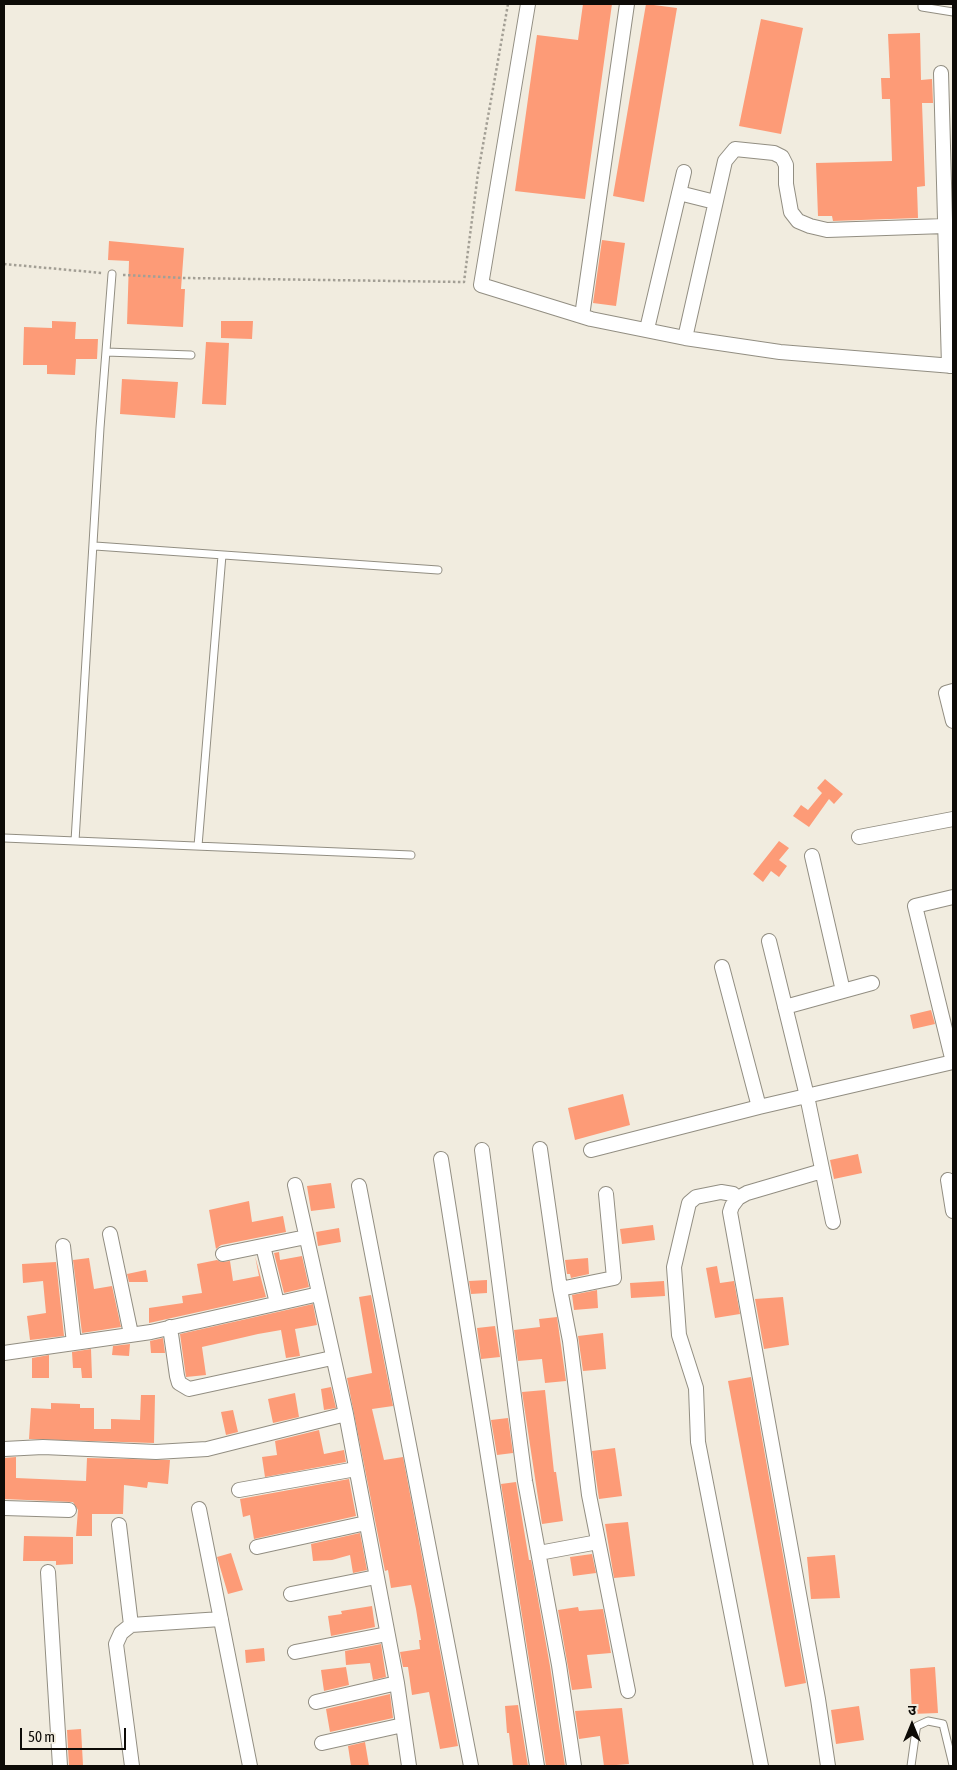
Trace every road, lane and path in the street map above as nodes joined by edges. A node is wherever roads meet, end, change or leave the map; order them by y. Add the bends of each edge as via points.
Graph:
1 (508, 4) edge
2 (528, 4) edge
3 (627, 4) edge
4 (922, 4) edge
5 (953, 12) edge
6 (941, 73) dead end
7 (948, 160) edge
8 (684, 172) dead end
9 (679, 193) junction
10 (715, 202) junction
11 (945, 226) junction
12 (4, 264) edge
13 (112, 274) junction
14 (582, 316) junction
15 (647, 329) junction
16 (685, 338) junction
17 (106, 352) junction
18 (191, 355) dead end
19 (951, 366) edge
20 (95, 546) junction
21 (222, 554) junction
22 (438, 570) dead end
23 (953, 691) edge
24 (953, 721) edge
25 (953, 819) edge
26 (859, 837) dead end
27 (4, 838) edge
28 (75, 841) junction
29 (198, 846) junction
30 (411, 855) dead end
31 (812, 856) dead end
32 (953, 897) edge
33 (769, 941) dead end
34 (722, 967) dead end
35 (872, 983) dead end
36 (843, 991) junction
37 (785, 1007) junction
38 (807, 1096) junction
39 (759, 1107) junction
40 (540, 1149) dead end
41 (482, 1150) dead end
42 (591, 1150) dead end
43 (441, 1159) dead end
44 (822, 1172) junction
45 (948, 1180) dead end
46 (295, 1185) dead end
47 (360, 1186) dead end
48 (606, 1194) dead end
49 (738, 1198) junction
50 (953, 1211) edge
51 (833, 1222) dead end
52 (110, 1234) dead end
53 (306, 1236) junction
54 (63, 1246) dead end
55 (263, 1246) junction
56 (223, 1254) dead end
57 (560, 1289) junction
58 (319, 1294) junction
59 (277, 1303) junction
60 (170, 1327) junction
61 (132, 1334) junction
62 (74, 1343) junction
63 (4, 1353) edge
64 (332, 1358) junction
65 (346, 1414) junction
66 (4, 1449) edge
67 (356, 1469) junction
68 (240, 1490) dead end
69 (4, 1508) edge
70 (199, 1509) dead end
71 (69, 1510) dead end
72 (366, 1523) junction
73 (120, 1525) dead end
74 (598, 1542) junction
75 (257, 1547) dead end
76 (538, 1554) junction
77 (48, 1572) dead end
78 (376, 1577) junction
79 (291, 1594) dead end
80 (221, 1618) junction
81 (131, 1625) junction
82 (387, 1634) junction
83 (295, 1652) dead end
84 (396, 1683) junction
85 (628, 1691) dead end
86 (316, 1702) dead end
87 (403, 1725) junction
88 (322, 1743) dead end
89 (953, 1765) edge
90 (60, 1766) edge
91 (132, 1766) edge
92 (250, 1766) edge
93 (408, 1766) edge
94 (471, 1766) edge
95 (537, 1766) edge
96 (574, 1766) edge
97 (761, 1766) edge
98 (828, 1766) edge
99 (911, 1766) edge

1 - 13 path via 478,173 464,282
2 - 14 street via 482,284
3 - 14 street
4 - 5 lane
6 - 7 street
7 - 11 street
8 - 9 street
9 - 10 street
9 - 15 street
10 - 11 street via 724,161 735,149 774,153 782,157 786,165 791,212 798,221 827,230
10 - 16 street
11 - 19 street
12 - 13 path
13 - 17 lane
14 - 15 street
15 - 16 street
16 - 19 street via 789,353
17 - 18 lane
17 - 20 lane
20 - 21 lane
20 - 28 lane
21 - 22 lane
21 - 29 lane
23 - 24 street via 946,692
25 - 26 street
27 - 28 lane
28 - 29 lane
29 - 30 lane
31 - 36 street
32 - 38 street via 915,906 953,1062
33 - 37 street
34 - 39 street
35 - 36 street
36 - 37 street
37 - 38 street
38 - 39 street
38 - 44 street
39 - 42 street
40 - 57 street
41 - 76 street via 525,1481
43 - 95 street
44 - 49 street
44 - 51 street
45 - 50 street
46 - 53 street
47 - 94 street
48 - 57 street via 614,1278
49 - 97 street via 722,1192 696,1197 689,1203 674,1267 679,1335 696,1388 698,1442
49 - 98 street via 730,1212 817,1689
52 - 61 street
53 - 55 street
53 - 58 street
54 - 62 street
55 - 56 street
55 - 59 street
57 - 74 street
58 - 59 street
58 - 64 street
59 - 60 street
60 - 61 street
60 - 64 street via 179,1384 189,1389
61 - 62 street
62 - 63 street
64 - 65 street
65 - 66 street via 207,1449 156,1452 43,1447
65 - 67 street
67 - 68 street
67 - 72 street
69 - 71 street
70 - 80 street
72 - 75 street
72 - 78 street
73 - 81 street
74 - 76 street
74 - 85 street
76 - 96 street via 560,1665
77 - 90 street
78 - 79 street
78 - 82 street
80 - 81 street
80 - 92 street
81 - 91 street via 121,1633 116,1644
82 - 83 street
82 - 84 street
84 - 86 street
84 - 87 street
87 - 88 street
87 - 93 street
89 - 99 lane via 943,1724 928,1721 917,1726

